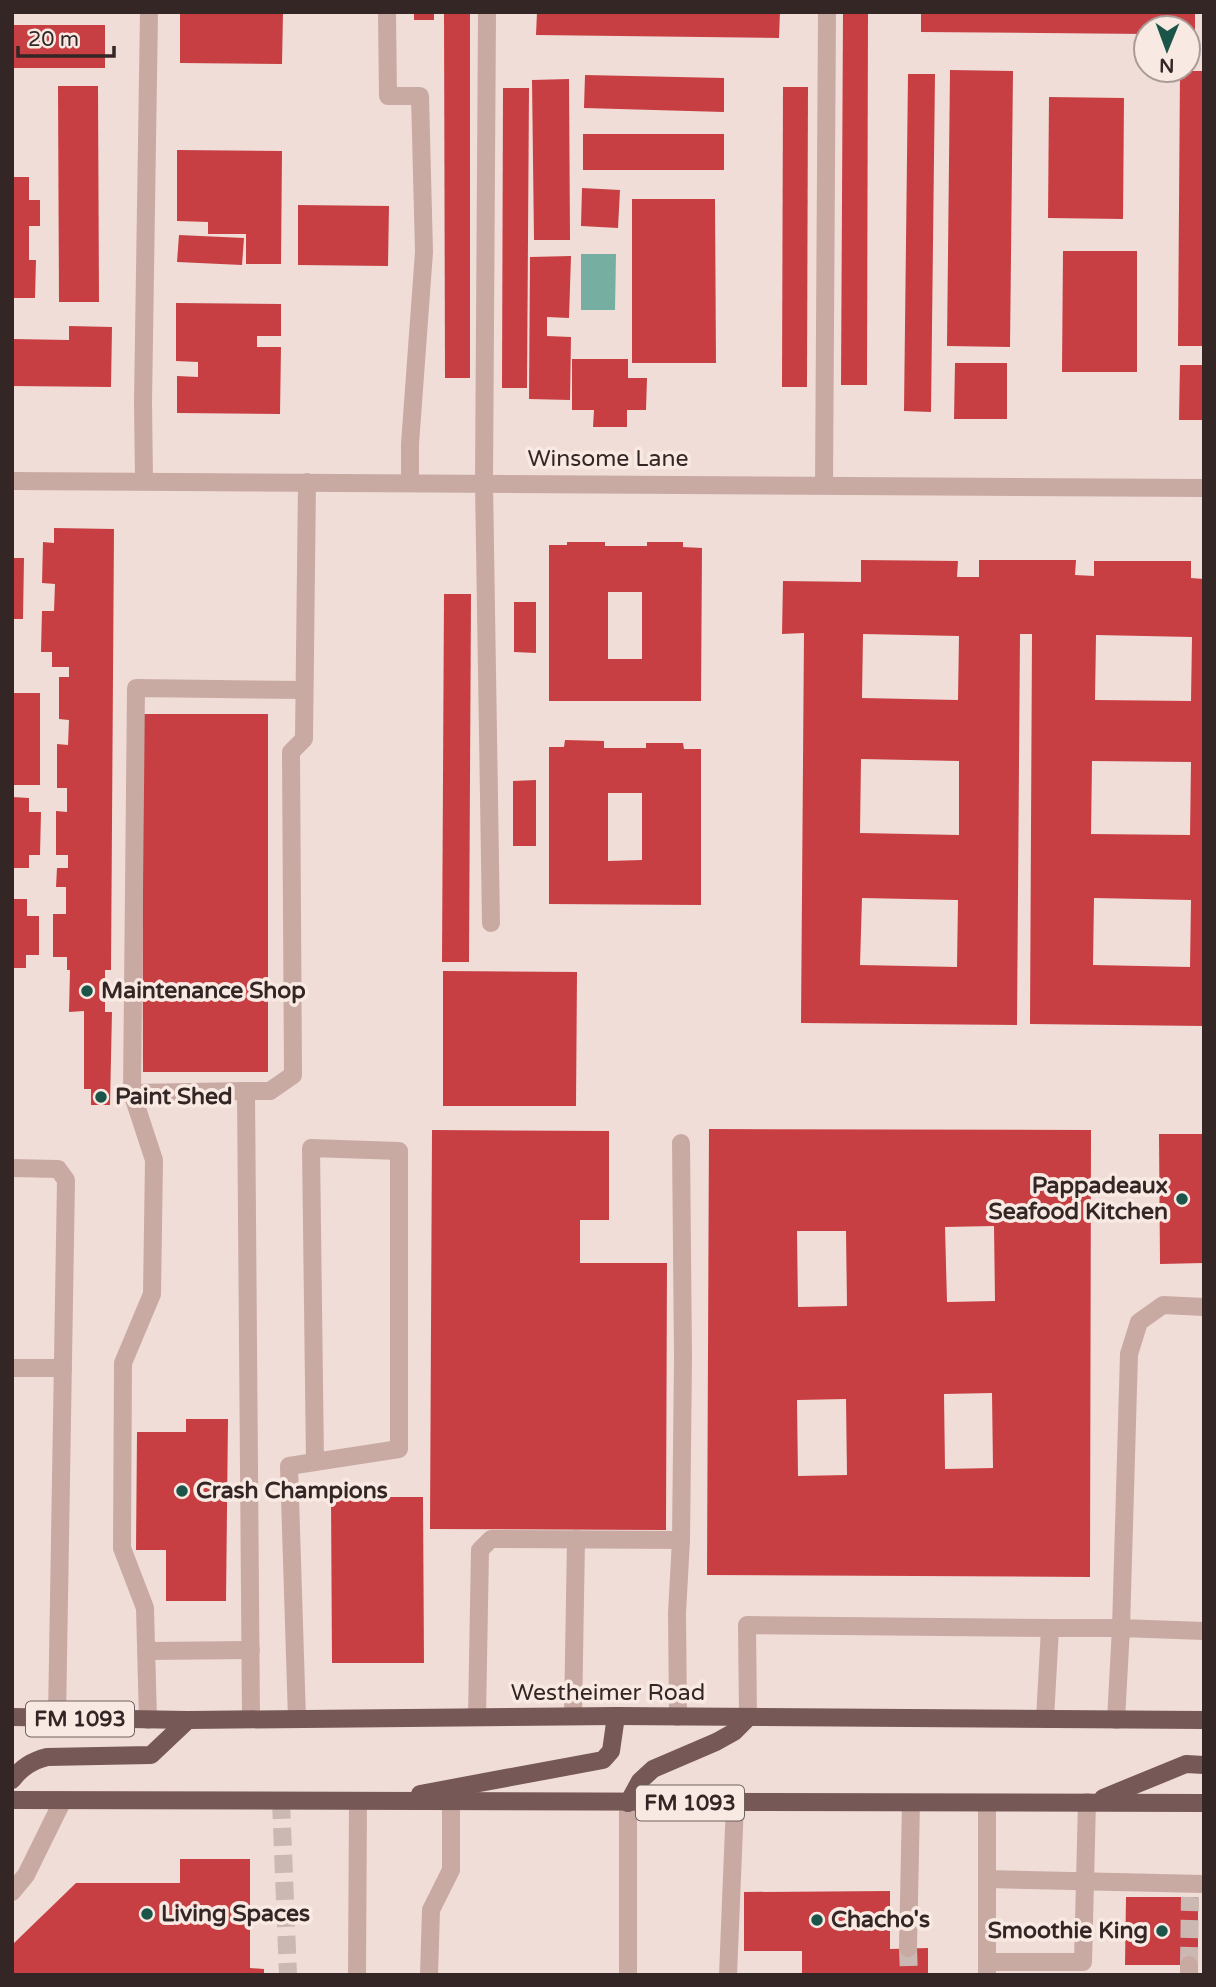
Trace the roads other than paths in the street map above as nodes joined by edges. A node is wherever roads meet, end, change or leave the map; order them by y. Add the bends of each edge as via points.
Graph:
1 (149, 12) edge
2 (387, 12) edge
3 (487, 12) edge
4 (827, 12) edge
5 (12, 481) edge
6 (144, 481) junction
7 (307, 482) junction
8 (410, 483) junction
9 (485, 483) junction
10 (824, 485) junction
11 (1204, 488) edge
12 (304, 690) junction
13 (491, 923) dead end
14 (246, 1091) junction
15 (132, 1093) junction
16 (681, 1143) dead end
17 (12, 1168) edge
18 (1204, 1307) edge
19 (12, 1368) edge
20 (63, 1368) junction
21 (315, 1462) junction
22 (576, 1539) junction
23 (681, 1540) junction
24 (1121, 1628) junction
25 (1050, 1629) junction
26 (1204, 1630) edge
27 (251, 1650) junction
28 (147, 1651) junction
29 (573, 1716) junction
30 (616, 1716) junction
31 (12, 1717) edge
32 (477, 1717) junction
33 (678, 1717) junction
34 (57, 1718) junction
35 (748, 1718) junction
36 (251, 1719) junction
37 (297, 1719) junction
38 (1045, 1719) junction
39 (148, 1720) junction
40 (188, 1720) junction
41 (1116, 1720) junction
42 (1204, 1720) edge
43 (1204, 1765) edge
44 (12, 1780) edge
45 (12, 1800) edge
46 (63, 1800) junction
47 (382, 1801) junction
48 (358, 1802) junction
49 (451, 1802) junction
50 (1090, 1802) junction
51 (628, 1803) junction
52 (735, 1803) junction
53 (911, 1803) junction
54 (987, 1803) junction
55 (1204, 1803) edge
56 (987, 1879) junction
57 (1085, 1881) junction
58 (1195, 1888) edge
59 (12, 1892) edge
60 (908, 1948) tunnel mouth
61 (987, 1968) edge
62 (357, 1975) edge
63 (429, 1975) edge
64 (628, 1975) edge
65 (728, 1975) edge

1 - 6 street
2 - 8 street via 388,96 420,96 424,252
3 - 9 street
4 - 10 street
5 - 6 street, Winsome Lane
6 - 7 street, Winsome Lane
7 - 8 street, Winsome Lane
7 - 12 street
8 - 9 street, Winsome Lane
9 - 10 street, Winsome Lane
9 - 13 street
10 - 11 street, Winsome Lane
12 - 14 street via 304,739 291,752 293,1075 270,1091
12 - 15 street via 136,688
14 - 15 street
14 - 27 street
15 - 28 street via 154,1160 152,1294 123,1363 122,1548 145,1608
16 - 23 street
17 - 20 street via 58,1169 66,1180
18 - 24 street via 1163,1305 1139,1322 1129,1354
19 - 20 street
20 - 34 street
21 - 21 street via 399,1449 398,1151 311,1148
21 - 37 street via 289,1466
22 - 23 street
22 - 29 street
22 - 32 street via 491,1539 480,1550
23 - 33 street
24 - 25 street
24 - 26 street
24 - 41 street
25 - 35 street via 747,1625
25 - 38 street
27 - 28 street
27 - 36 street
28 - 39 street
29 - 30 main road, Westheimer Road / FM 1093
29 - 32 main road, Westheimer Road / FM 1093
30 - 33 main road, Westheimer Road / FM 1093
30 - 47 main road via 611,1751 603,1760
31 - 34 main road, Westheimer Road / FM 1093
32 - 37 main road, Westheimer Road / FM 1093
33 - 35 main road, Westheimer Road / FM 1093
34 - 39 main road, Westheimer Road / FM 1093
35 - 38 main road, Westheimer Road / FM 1093
35 - 51 main road via 716,1742 653,1769
36 - 37 main road, Westheimer Road / FM 1093
36 - 40 main road, Westheimer Road / FM 1093
38 - 41 main road, Westheimer Road / FM 1093
39 - 40 main road, Westheimer Road / FM 1093
40 - 44 main road via 151,1755 47,1757 32,1761
41 - 42 main road, Westheimer Road / FM 1093
43 - 50 main road via 1186,1764
45 - 46 main road, FM 1093
46 - 48 main road, FM 1093
46 - 59 street via 26,1875
47 - 48 main road, FM 1093
47 - 49 main road, FM 1093
48 - 62 street
49 - 51 main road, FM 1093
49 - 63 street via 451,1870 431,1910
50 - 54 main road, FM 1093
50 - 55 main road, FM 1093
50 - 57 street
51 - 52 main road, FM 1093
51 - 64 street
52 - 53 main road, FM 1093
52 - 65 street
53 - 54 main road, FM 1093
53 - 60 street
54 - 56 street
56 - 57 street
56 - 61 street
57 - 58 street
57 - 61 street via 1083,1962

